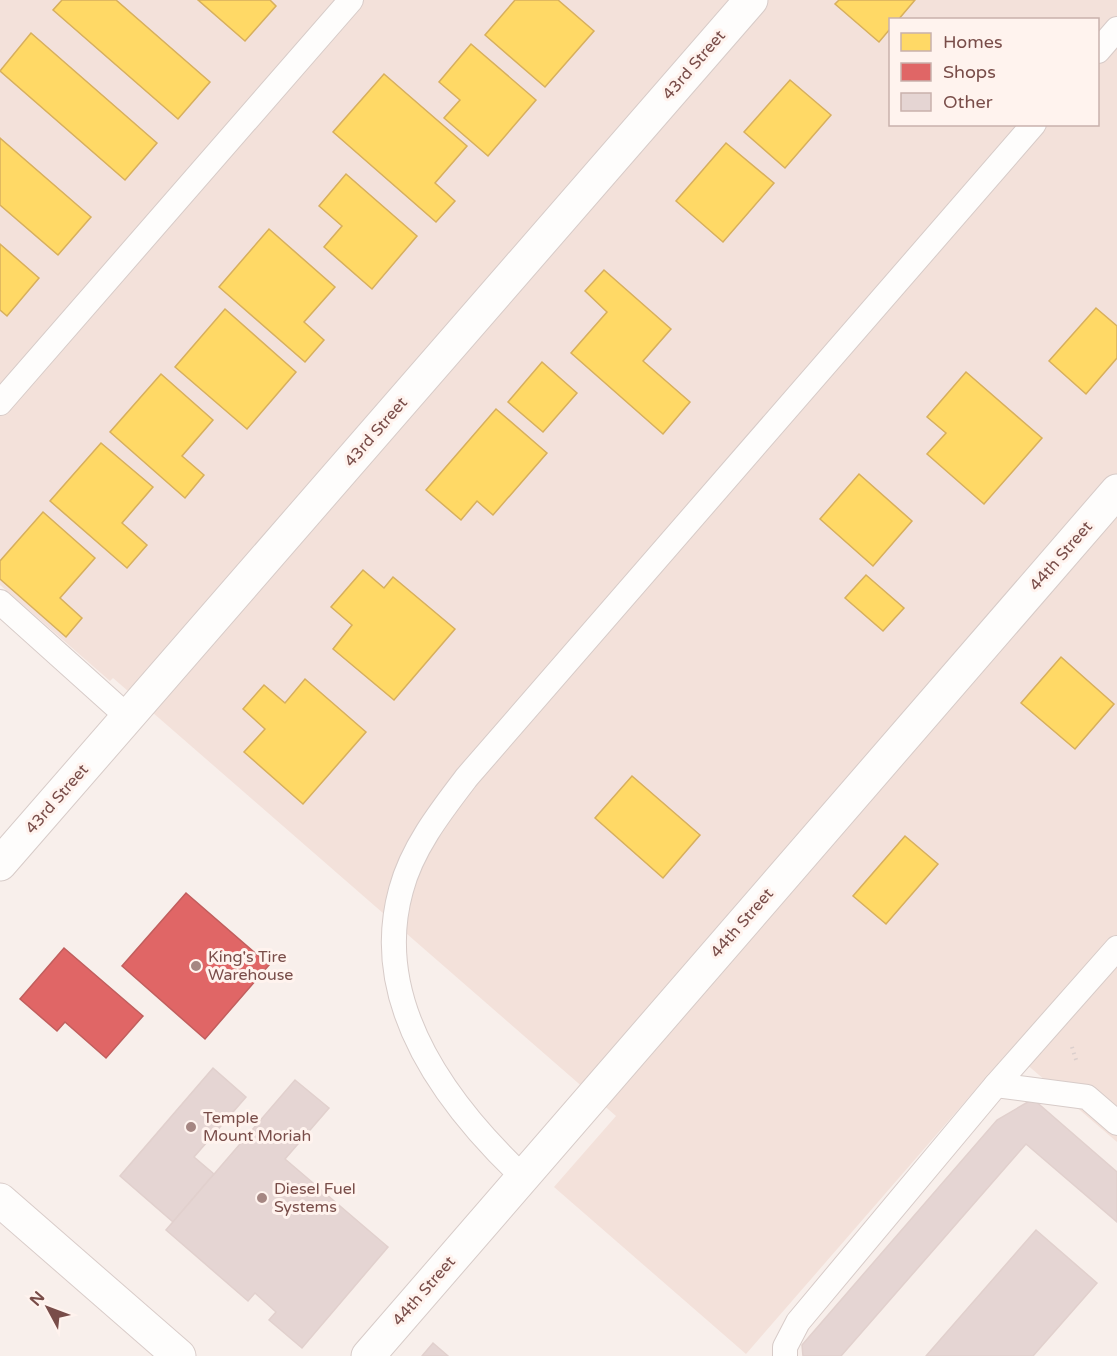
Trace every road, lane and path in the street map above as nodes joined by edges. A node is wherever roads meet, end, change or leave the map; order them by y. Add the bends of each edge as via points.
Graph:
1 (351, 0) edge
2 (751, 0) edge
3 (1117, 29) edge
4 (1099, 50) edge
5 (1032, 126) edge
6 (0, 404) edge
7 (1117, 491) edge
8 (0, 602) edge
9 (128, 717) junction
10 (0, 864) edge
11 (1117, 948) edge
12 (1076, 994) junction
13 (996, 1085) junction
14 (1087, 1097) junction
15 (1117, 1123) edge
16 (523, 1177) junction
17 (0, 1200) edge
18 (179, 1356) edge
19 (368, 1356) edge
20 (785, 1356) edge

1 - 6 lane
2 - 9 street, 43rd Street
3 - 4 lane
5 - 16 lane via 467,777 437,816 418,850 401,889 392,936 396,982 426,1060 490,1143
7 - 16 street, 44th Street
8 - 9 lane
9 - 10 street, 43rd Street
11 - 12 lane
12 - 13 lane
12 - 14 path via 1072,1045
13 - 14 lane
13 - 20 lane via 798,1322 785,1347
14 - 15 lane
16 - 19 street, 44th Street
17 - 18 street

